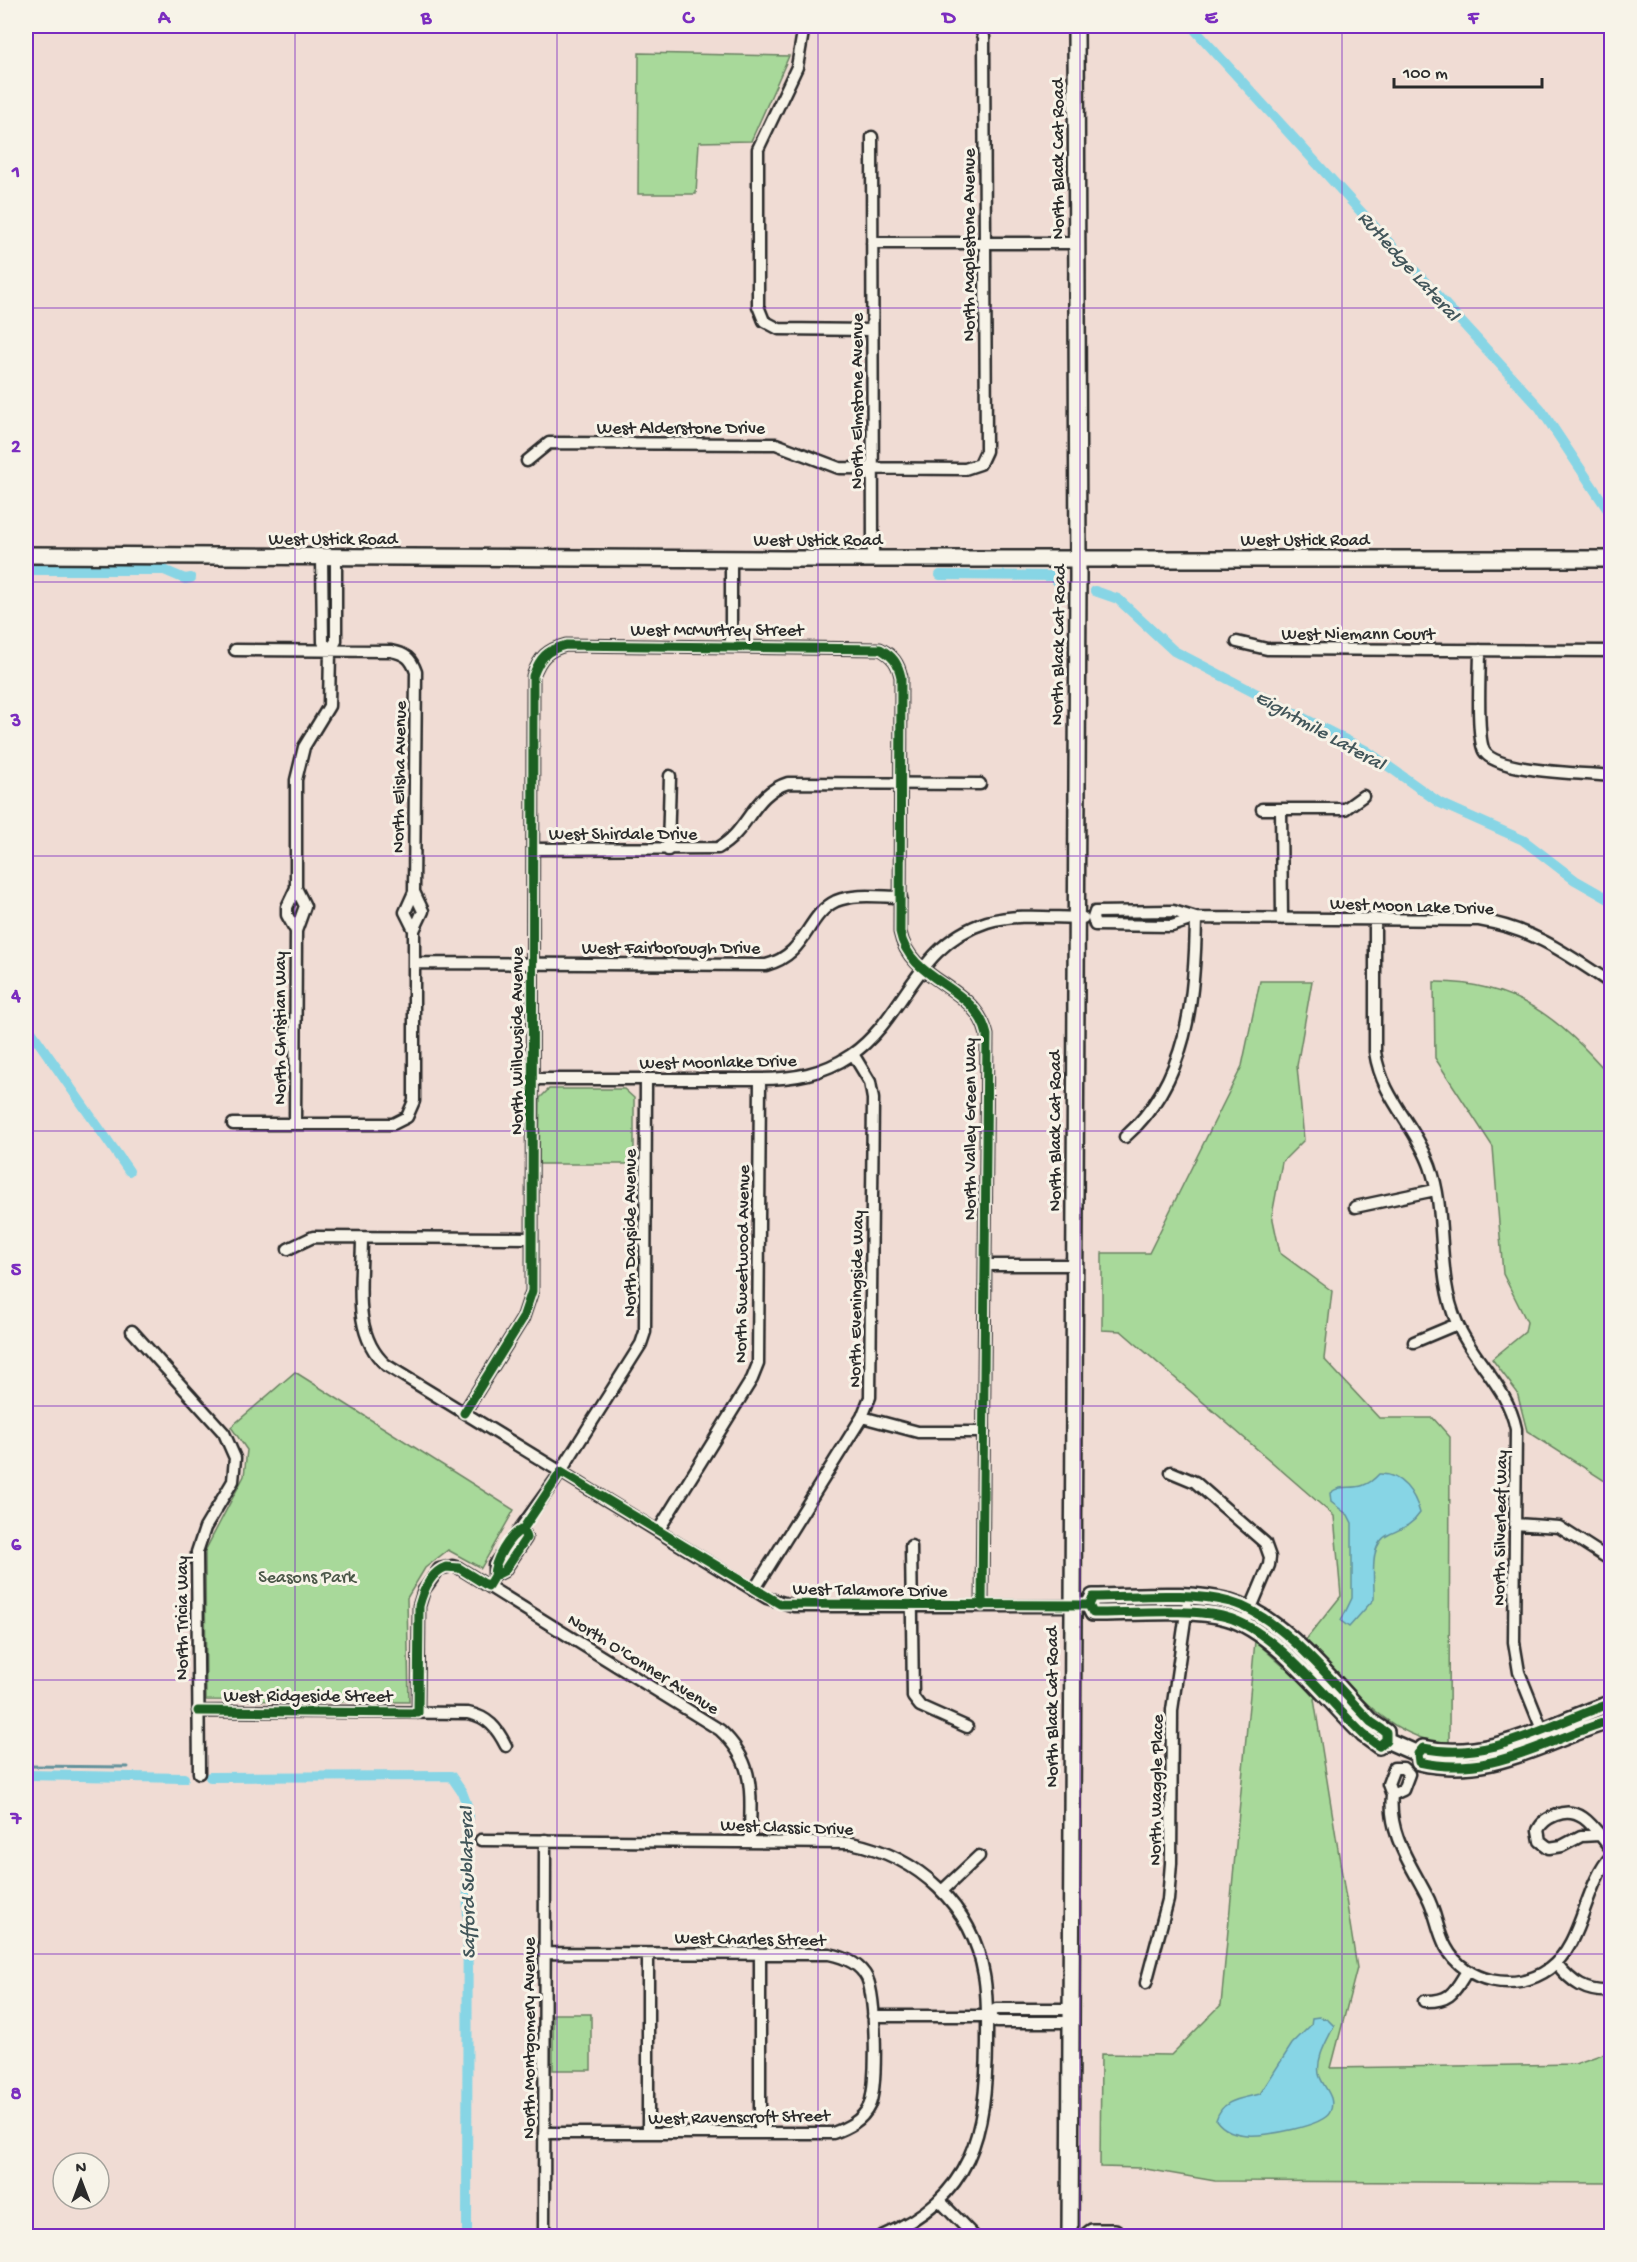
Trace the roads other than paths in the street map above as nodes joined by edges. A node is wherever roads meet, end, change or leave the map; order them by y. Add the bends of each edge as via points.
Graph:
1 (804, 26) edge
2 (979, 26) edge
3 (1076, 26) edge
4 (872, 137) dead end
5 (872, 243) junction
6 (984, 243) junction
7 (1077, 243) junction
8 (872, 330) junction
9 (527, 460) dead end
10 (980, 464) joint
11 (872, 469) junction
12 (26, 555) edge
13 (329, 557) junction
14 (1077, 558) junction
15 (731, 559) junction
16 (873, 559) junction
17 (1611, 559) edge
18 (1237, 642) dead end
19 (731, 645) junction
20 (235, 650) dead end
21 (330, 650) junction
22 (1480, 650) junction
23 (1611, 651) edge
24 (544, 654) joint
25 (890, 655) joint
26 (670, 776) dead end
27 (1611, 776) edge
28 (900, 784) junction
29 (980, 784) dead end
30 (1363, 796) dead end
31 (1262, 809) dead end
32 (1281, 809) junction
33 (533, 849) junction
34 (668, 850) junction
35 (296, 888) junction
36 (414, 892) junction
37 (900, 897) junction
38 (1074, 918) junction
39 (1093, 918) joint
40 (1196, 918) junction
41 (1282, 919) junction
42 (1375, 919) junction
43 (414, 930) junction
44 (296, 932) junction
45 (414, 963) junction
46 (533, 963) junction
47 (922, 968) junction
48 (1611, 984) edge
49 (853, 1054) junction
50 (532, 1079) junction
51 (646, 1079) junction
52 (760, 1079) junction
53 (233, 1124) dead end
54 (295, 1124) junction
55 (1125, 1137) dead end
56 (1436, 1190) junction
57 (1355, 1206) dead end
58 (362, 1238) junction
59 (532, 1238) junction
60 (288, 1249) dead end
61 (985, 1265) junction
62 (1073, 1265) junction
63 (1457, 1324) junction
64 (132, 1331) dead end
65 (1414, 1342) dead end
66 (464, 1413) junction
67 (862, 1417) junction
68 (984, 1432) junction
69 (561, 1472) junction
70 (1171, 1472) dead end
71 (1515, 1524) junction
72 (658, 1531) junction
73 (911, 1546) dead end
74 (1611, 1561) edge
75 (488, 1586) junction
76 (754, 1590) junction
77 (1189, 1597) junction
78 (1089, 1605) junction
79 (911, 1606) junction
80 (982, 1606) junction
81 (1072, 1606) junction
82 (1186, 1614) junction
83 (1247, 1617) junction
84 (1611, 1703) edge
85 (198, 1711) junction
86 (418, 1713) junction
87 (1611, 1720) edge
88 (967, 1727) dead end
89 (1545, 1736) junction
90 (506, 1746) dead end
91 (1413, 1753) junction
92 (199, 1773) dead end
93 (1599, 1835) junction
94 (481, 1840) dead end
95 (545, 1840) junction
96 (750, 1841) junction
97 (1611, 1850) edge
98 (1611, 1855) edge
99 (979, 1856) dead end
100 (942, 1891) junction
101 (545, 1953) junction
102 (648, 1954) junction
103 (760, 1954) junction
104 (1556, 1963) junction
105 (1467, 1971) junction
106 (1146, 1983) dead end
107 (1611, 1991) edge
108 (1424, 2001) dead end
109 (1069, 2015) junction
110 (873, 2016) junction
111 (987, 2016) junction
112 (544, 2133) junction
113 (648, 2133) junction
114 (760, 2133) junction
115 (939, 2200) junction
116 (544, 2236) edge
117 (882, 2236) edge
118 (974, 2236) edge
119 (1070, 2236) edge
120 (1087, 2236) edge
121 (1120, 2236) edge

1 - 8 street via 796,67 758,149 758,306 764,321 779,329
2 - 6 street, North Maplestone Avenue via 984,37
3 - 7 main road, North Black Cat Road
4 - 5 street, North Elmstone Avenue
5 - 6 street
5 - 8 street, North Elmstone Avenue
6 - 7 street
6 - 10 street, North Maplestone Avenue via 986,451
7 - 14 main road, North Black Cat Road
8 - 11 street, North Elmstone Avenue
9 - 11 street, West Alderstone Drive via 549,443 776,444 839,468
10 - 11 street, West Alderstone Drive via 965,469
11 - 16 street, North Elmstone Avenue
12 - 13 main road, West Ustick Road
13 - 15 main road, West Ustick Road
13 - 21 street, North Christian Way via 323,642
14 - 16 main road, West Ustick Road
14 - 17 main road, West Ustick Road
14 - 38 main road, North Black Cat Road
15 - 16 main road, West Ustick Road
15 - 19 street
18 - 22 street, West Niemann Court via 1267,649
19 - 24 street, West McMurtrey Street via 566,645
19 - 25 street, West McMurtrey Street via 868,647
20 - 21 street
21 - 35 street, North Christian Way via 329,706 304,747 297,767
21 - 36 street, North Elisha Avenue via 402,653 416,672
22 - 23 street, West Niemann Court
22 - 27 street via 1481,740 1490,758 1508,766
24 - 33 street, North Willowside Avenue via 533,676
25 - 28 street, North Valley Green Way via 898,664 900,677
26 - 34 street
28 - 29 street, West Shirdale Drive
28 - 34 street, West Shirdale Drive via 788,783 773,787 729,842 708,850
28 - 37 street, North Valley Green Way
30 - 32 street via 1345,809
31 - 32 street
32 - 41 street
33 - 34 street, West Shirdale Drive
33 - 46 street, North Willowside Avenue
35 - 44 street, North Christian Way via 305,906
35 - 44 street, North Christian Way via 287,907
36 - 43 street, North Elisha Avenue via 423,911
36 - 43 street, North Elisha Avenue via 405,912
37 - 46 street, West Fairborough Drive via 853,897 836,902 821,913 783,960 766,964
37 - 47 street, North Valley Green Way via 903,944 910,958
38 - 39 street, West Moonlake Drive
38 - 47 street, West Moonlake Drive via 1018,916 986,923 950,941
38 - 62 main road, North Black Cat Road
39 - 40 street, West Moon Lake Drive via 1095,912 1173,911
40 - 41 street, West Moon Lake Drive
40 - 55 street via 1196,975 1180,1049 1147,1118
41 - 42 street, West Moon Lake Drive
42 - 48 street, West Moon Lake Drive via 1464,919 1500,924 1547,941
42 - 56 street, North Silverleaf Way via 1377,1070 1423,1150
43 - 45 street, North Elisha Avenue
44 - 54 street, North Christian Way
45 - 46 street, West Fairborough Drive
45 - 54 street, North Elisha Avenue via 414,1101 407,1117 393,1124
46 - 50 street, North Willowside Avenue
47 - 49 street, West Moonlake Drive via 879,1028
47 - 61 street, North Valley Green Way via 978,1011 987,1035
49 - 52 street, West Moonlake Drive via 812,1074
49 - 67 street, North Eveningside Way via 870,1082 873,1114 871,1380 870,1397
50 - 51 street, West Moonlake Drive
50 - 59 street, North Willowside Avenue
51 - 52 street, West Moonlake Drive
51 - 69 street, North Dayside Avenue via 645,1332
52 - 72 street, North Sweetwood Avenue via 758,1364 752,1380
53 - 54 street
56 - 57 street
56 - 63 street, North Silverleaf Way via 1444,1281
58 - 59 street
58 - 60 street via 314,1238
58 - 66 street, West Talamore Drive via 362,1323 369,1346 386,1365
59 - 66 street, North Willowside Avenue via 532,1292 528,1307
61 - 62 street
61 - 68 street, North Valley Green Way
62 - 81 main road, North Black Cat Road
63 - 65 street
63 - 71 street, North Silverleaf Way via 1506,1396 1513,1413
64 - 85 street, North Tricia Way via 224,1433 235,1458 233,1481 205,1528 196,1552
66 - 69 street, West Talamore Drive
67 - 68 street via 918,1432
67 - 76 street, North Eveningside Way
68 - 80 street, North Valley Green Way
69 - 72 street, West Talamore Drive
69 - 75 street, North Dayside Avenue via 494,1565 494,1576
70 - 83 street via 1195,1482 1265,1542 1269,1565
71 - 74 street via 1559,1527
71 - 89 street, North Silverleaf Way via 1516,1660
72 - 76 street, West Talamore Drive
73 - 79 street
75 - 86 street, North O'Conner Avenue via 459,1568 446,1566 434,1575 419,1606
75 - 96 street, North O'Conner Avenue via 720,1730 735,1744 746,1762 750,1784
76 - 79 street, West Talamore Drive via 780,1604 795,1606
77 - 78 main road via 1093,1597
77 - 82 street, North Waggle Place
77 - 83 main road via 1228,1602
78 - 81 main road
78 - 82 main road via 1094,1613
79 - 80 street, West Talamore Drive
79 - 88 street via 913,1697 920,1706
80 - 81 street, West Talamore Drive
81 - 109 main road, North Black Cat Road
82 - 83 main road
82 - 106 street, North Waggle Place via 1172,1710 1168,1900
83 - 91 main road via 1364,1735 1379,1746 1386,1740
84 - 89 main road
85 - 86 street, West Ridgeside Street
85 - 92 street, North Tricia Way
86 - 90 street, West Ridgeside Street via 478,1715 499,1731
87 - 89 main road
89 - 91 main road via 1510,1759 1469,1767 1419,1762
91 - 105 street via 1403,1768 1394,1768 1388,1784 1396,1837 1428,1898 1446,1948
93 - 93 street via 1590,1822 1574,1813 1544,1821 1538,1830 1540,1841 1549,1848 1581,1836
93 - 97 street
94 - 95 street, West Classic Drive
95 - 96 street, West Classic Drive
95 - 101 street, North Montgomery Avenue
96 - 100 street, West Classic Drive via 834,1841 867,1846 909,1864
98 - 104 street via 1600,1867 1570,1942
99 - 100 street
100 - 111 street, West Classic Drive via 962,1915 976,1946 985,1978
101 - 102 street, West Charles Street
101 - 112 street, North Montgomery Avenue
102 - 103 street, West Charles Street
102 - 113 street
103 - 110 street, West Charles Street via 829,1954 855,1964 866,1976 873,1996
103 - 114 street
104 - 105 street via 1524,1980 1504,1982 1482,1979
104 - 107 street via 1580,1987 1594,1992
105 - 108 street via 1453,1992 1441,2001
109 - 111 street via 996,2009
109 - 119 main road, North Black Cat Road
110 - 111 street
110 - 114 street, West Ravenscroft Street via 873,2092 860,2119 833,2133
111 - 115 street, West Classic Drive via 986,2092 980,2130 960,2174
112 - 113 street, West Ravenscroft Street
112 - 116 street, North Montgomery Avenue
113 - 114 street, West Ravenscroft Street
115 - 117 street, West Classic Drive via 903,2227
115 - 118 street
120 - 121 main road via 1092,2232 1115,2232

